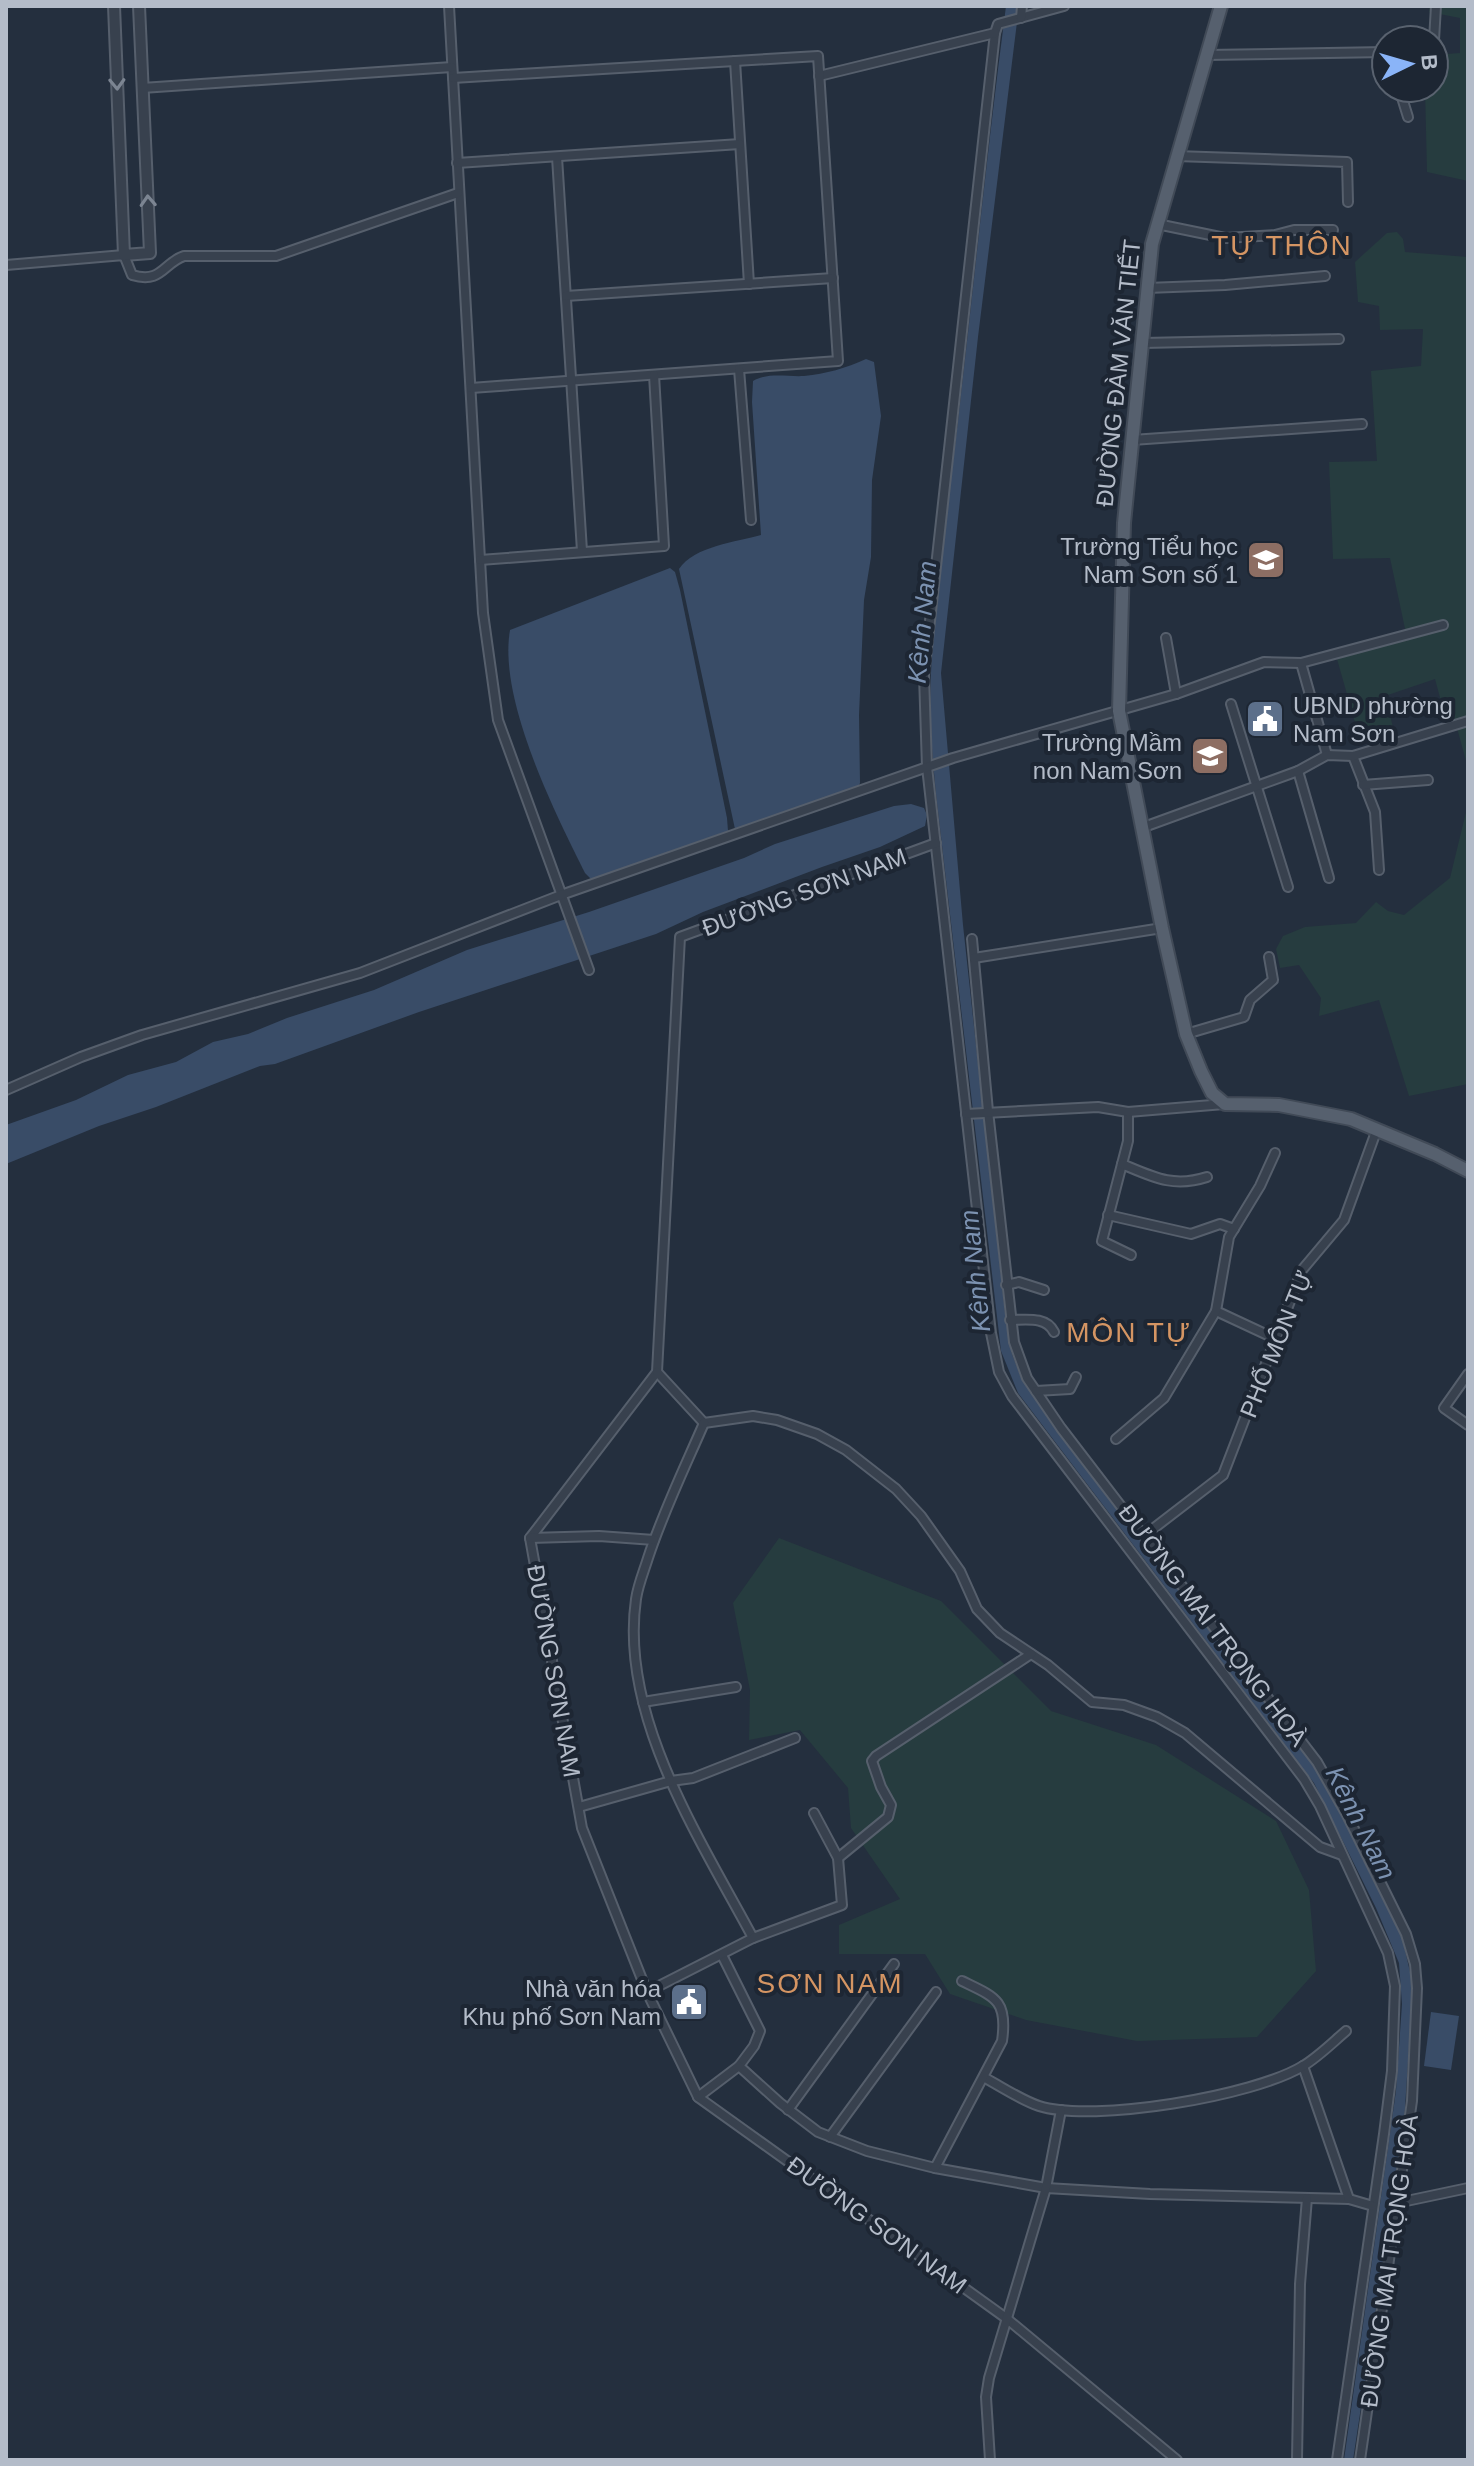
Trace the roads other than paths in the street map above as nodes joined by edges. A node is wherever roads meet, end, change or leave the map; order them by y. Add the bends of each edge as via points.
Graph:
1 (114, 6) edge
2 (139, 6) edge
3 (449, 6) edge
4 (1022, 6) edge
5 (1064, 6) edge
6 (1221, 6) edge
7 (1021, 18) junction
8 (996, 29) junction
9 (1370, 52) edge
10 (1206, 55) junction
11 (735, 61) junction
12 (452, 67) junction
13 (819, 76) junction
14 (453, 78) junction
15 (142, 88) junction
16 (1404, 104) edge
17 (1408, 117) dead end
18 (740, 144) junction
19 (1176, 156) junction
20 (557, 157) junction
21 (457, 163) junction
22 (458, 193) junction
23 (1348, 202) dead end
24 (1157, 224) junction
25 (1333, 230) dead end
26 (124, 255) junction
27 (6, 265) edge
28 (1325, 276) dead end
29 (833, 278) junction
30 (749, 284) junction
31 (1147, 288) junction
32 (566, 296) junction
33 (1339, 339) dead end
34 (1143, 343) junction
35 (739, 369) junction
36 (654, 375) junction
37 (572, 381) junction
38 (471, 388) junction
39 (1362, 424) dead end
40 (1132, 440) junction
41 (751, 520) dead end
42 (582, 551) junction
43 (480, 560) junction
44 (1443, 625) dead end
45 (1166, 638) dead end
46 (1301, 663) junction
47 (1176, 694) junction
48 (1231, 704) dead end
49 (1119, 711) junction
50 (1468, 721) edge
51 (1327, 755) junction
52 (1353, 756) junction
53 (927, 767) junction
54 (1298, 771) junction
55 (1428, 780) dead end
56 (1363, 785) junction
57 (1257, 786) junction
58 (1144, 827) junction
59 (936, 843) junction
60 (1379, 870) dead end
61 (1329, 878) dead end
62 (1288, 887) dead end
63 (563, 899) junction
64 (1162, 928) junction
65 (972, 939) dead end
66 (1269, 957) dead end
67 (974, 958) junction
68 (589, 970) dead end
69 (1186, 1034) junction
70 (6, 1090) edge
71 (1225, 1104) junction
72 (988, 1111) junction
73 (1128, 1112) junction
74 (966, 1114) junction
75 (1377, 1129) junction
76 (1275, 1153) dead end
77 (1122, 1164) junction
78 (1468, 1171) edge
79 (1207, 1177) dead end
80 (1108, 1215) junction
81 (1234, 1229) junction
82 (1131, 1255) dead end
83 (1006, 1285) junction
84 (1044, 1290) dead end
85 (1216, 1311) junction
86 (1010, 1320) junction
87 (1054, 1332) dead end
88 (1276, 1339) junction
89 (657, 1372) junction
90 (1468, 1374) edge
91 (1076, 1377) dead end
92 (1036, 1391) junction
93 (704, 1423) junction
94 (1468, 1425) edge
95 (1116, 1439) dead end
96 (1145, 1535) junction
97 (530, 1538) junction
98 (654, 1540) junction
99 (1031, 1654) junction
100 (736, 1687) dead end
101 (643, 1702) junction
102 (795, 1738) dead end
103 (671, 1781) junction
104 (579, 1807) junction
105 (814, 1813) dead end
106 (1342, 1855) junction
107 (838, 1858) junction
108 (753, 1938) junction
109 (722, 1955) junction
110 (894, 1964) dead end
111 (962, 1981) dead end
112 (647, 1992) junction
113 (936, 1992) dead end
114 (1346, 2031) dead end
115 (739, 2066) junction
116 (1303, 2066) junction
117 (985, 2078) junction
118 (698, 2097) junction
119 (788, 2110) junction
120 (1061, 2110) junction
121 (830, 2137) junction
122 (935, 2168) junction
123 (1046, 2188) junction
124 (1468, 2188) edge
125 (1307, 2198) junction
126 (1349, 2199) junction
127 (1397, 2203) junction
128 (1373, 2206) junction
129 (1006, 2318) junction
130 (990, 2460) edge
131 (1177, 2460) edge
132 (1297, 2460) edge
133 (1337, 2460) edge
134 (1360, 2460) edge

1 -> 26 street
2 - 15 street
3 - 12 street
4 - 7 street
5 - 7 street
6 - 10 main road, ĐƯỜNG ĐÀM VĂN TIẾT
7 - 8 street
8 - 13 street
8 - 53 street via 925,657
9 - 10 street
10 - 19 main road, ĐƯỜNG ĐÀM VĂN TIẾT
11 - 13 street via 818,56
11 - 14 street
11 - 18 street
12 - 14 street
12 - 15 street
13 - 29 street
14 - 21 street
26 -> 15 street via 150,253
16 - 17 street
18 - 20 street
18 - 30 street
19 - 23 street via 1347,162
19 - 24 main road, ĐƯỜNG ĐÀM VĂN TIẾT
20 - 21 street
20 - 32 street
21 - 22 street
22 - 26 street via 276,256 184,256 159,274 138,277 130,272
22 - 38 street
24 - 25 street via 1225,238
24 - 31 main road, ĐƯỜNG ĐÀM VĂN TIẾT
26 - 27 street
28 - 31 street
29 - 30 street
29 - 35 street via 838,361
30 - 32 street
31 - 34 main road, ĐƯỜNG ĐÀM VĂN TIẾT
32 - 37 street
33 - 34 street
34 - 40 main road, ĐƯỜNG ĐÀM VĂN TIẾT
35 - 36 street
35 - 41 street
36 - 37 street
36 - 42 street via 664,546
37 - 38 street
37 - 42 street
38 - 43 street
39 - 40 street
40 - 49 main road, ĐƯỜNG ĐÀM VĂN TIẾT via 1124,523
42 - 43 street
43 - 63 street via 498,720
44 - 46 street
45 - 47 street
46 - 47 street via 1264,662
46 - 51 street
47 - 49 street
48 - 57 street
49 - 53 street
49 - 58 main road, ĐƯỜNG ĐÀM VĂN TIẾT
50 - 52 street
51 - 52 street
51 - 54 street
52 - 56 street
53 - 59 street
53 - 63 street
54 - 57 street
54 - 61 street
55 - 56 street
56 - 60 street via 1375,812
57 - 58 street
57 - 62 street
58 - 64 main road, ĐƯỜNG ĐÀM VĂN TIẾT
59 - 74 street
59 - 89 street, ĐƯỜNG SƠN NAM via 680,937
63 - 68 street
63 - 70 street via 360,973 142,1035
64 - 67 street
64 - 69 main road, ĐƯỜNG ĐÀM VĂN TIẾT
65 - 67 street, ĐƯỜNG MAI TRỌNG HOÀ
66 - 69 street via 1273,980 1250,1000 1244,1017
67 - 72 street, ĐƯỜNG MAI TRỌNG HOÀ
69 - 71 main road, ĐƯỜNG ĐÀM VĂN TIẾT via 1212,1093
71 - 73 street
71 - 75 main road via 1322,1112
72 - 73 street via 1098,1107
72 - 74 street
72 - 83 street, ĐƯỜNG MAI TRỌNG HOÀ
73 - 77 street
74 - 106 street via 991,1333 1002,1380 1292,1763 1314,1794
75 - 78 main road
75 - 88 street, PHỐ MÔN TỰ via 1344,1220 1302,1270
76 - 81 street
77 - 79 street via 1172,1182
77 - 80 street
80 - 81 street via 1191,1234 1220,1224
80 - 82 street via 1102,1241
81 - 85 street
83 - 84 street via 1019,1282
83 - 86 street, ĐƯỜNG MAI TRỌNG HOÀ
85 - 88 street
85 - 95 street via 1164,1398
86 - 87 street via 1044,1321
86 - 92 street, ĐƯỜNG MAI TRỌNG HOÀ via 1016,1354
88 - 96 street, PHỐ MÔN TỰ via 1223,1475
89 - 93 street
89 - 97 street, ĐƯỜNG SƠN NAM
90 - 94 street via 1444,1408
91 - 92 street via 1070,1389
92 - 96 street, ĐƯỜNG MAI TRỌNG HOÀ
93 - 98 street
93 - 99 street via 765,1418 817,1434 846,1450 913,1507 956,1563 977,1609
96 - 127 street, ĐƯỜNG MAI TRỌNG HOÀ via 1317,1762 1406,1934 1415,1964 1417,2002 1412,2101
97 - 98 street
97 - 104 street, ĐƯỜNG SƠN NAM
98 - 101 street via 636,1595 633,1625
99 - 106 street via 1092,1702 1124,1705 1185,1733 1320,1847
99 - 107 street via 876,1756 874,1769 891,1811
100 - 101 street
101 - 103 street
102 - 103 street via 693,1778
103 - 104 street
103 - 108 street
104 - 112 street, ĐƯỜNG SƠN NAM via 582,1828
105 - 107 street
106 - 128 street via 1388,1953 1395,1986 1392,2071
107 - 108 street via 842,1905
108 - 109 street
109 - 112 street
109 - 115 street via 760,2031
110 - 119 street
111 - 117 street via 994,1997 1004,2015 1002,2041
112 - 118 street, ĐƯỜNG SƠN NAM
113 - 121 street
114 - 116 street
115 - 118 street
115 - 119 street
116 - 120 street via 1213,2097
116 - 126 street
117 - 120 street via 1037,2105
117 - 122 street
118 - 129 street, ĐƯỜNG SƠN NAM
119 - 121 street
120 - 123 street
121 - 122 street
122 - 123 street
123 - 125 street
123 - 129 street
124 - 127 street
125 - 126 street
125 - 132 street
126 - 128 street
127 - 134 street, ĐƯỜNG MAI TRỌNG HOÀ
128 - 133 street
129 - 130 street via 987,2388
129 - 131 street, ĐƯỜNG SƠN NAM

